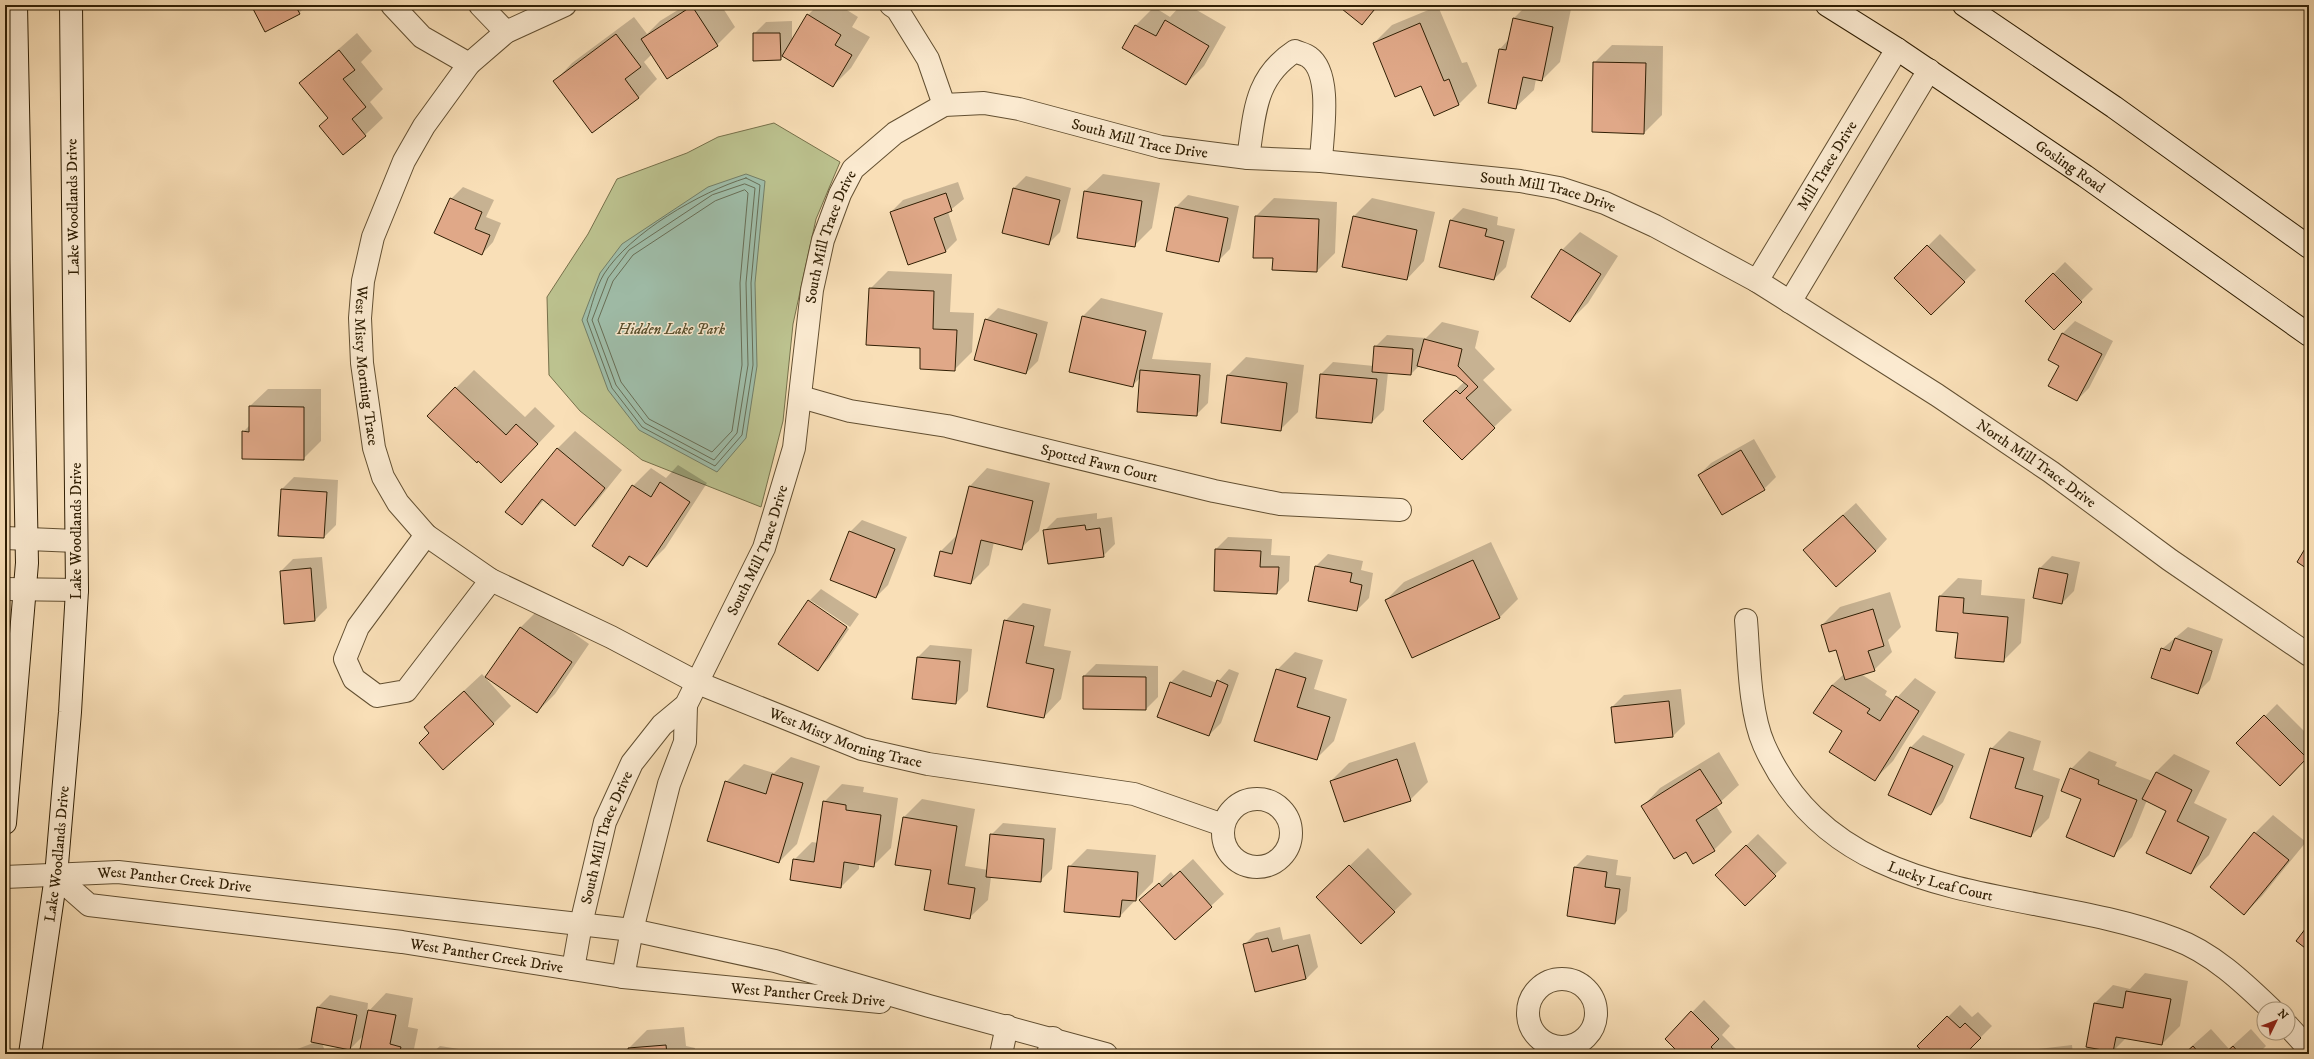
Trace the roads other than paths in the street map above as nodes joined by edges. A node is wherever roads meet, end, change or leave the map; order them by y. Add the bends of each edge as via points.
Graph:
1 (16, 5) edge
2 (71, 5) edge
3 (392, 5) edge
4 (480, 5) edge
5 (565, 5) edge
6 (891, 5) edge
7 (1827, 5) edge
8 (1964, 5) edge
9 (506, 32) junction
10 (1897, 49) junction
11 (469, 64) junction
12 (1929, 70) junction
13 (944, 105) junction
14 (1248, 158) junction
15 (1321, 161) junction
16 (2309, 247) edge
17 (1757, 281) junction
18 (1790, 302) junction
19 (2309, 335) edge
20 (801, 397) junction
21 (1400, 510) dead end
22 (426, 535) junction
23 (15, 539) edge
24 (76, 541) junction
25 (491, 580) junction
26 (15, 589) edge
27 (77, 590) junction
28 (1746, 620) dead end
29 (2309, 655) edge
30 (698, 683) junction
31 (686, 705) junction
32 (5, 823) edge
33 (1223, 826) dead end
34 (56, 876) junction
35 (5, 877) edge
36 (581, 924) junction
37 (632, 930) junction
38 (573, 969) junction
39 (623, 977) junction
40 (2263, 1001) edge
41 (929, 1006) junction
42 (1007, 1026) junction
43 (2296, 1035) edge
44 (1050, 1046) edge
45 (2309, 1049) edge
46 (30, 1054) edge
47 (1001, 1054) edge
48 (1106, 1054) edge

1 - 23 street
2 - 24 street, Lake Woodlands Drive
3 - 11 street via 422,36
4 - 9 street
5 - 9 street, West Misty Morning Trace
6 - 13 street via 897,10 928,59
7 - 10 street, Gosling Road
8 - 16 street via 2114,107
9 - 11 street, West Misty Morning Trace
10 - 12 street, Gosling Road
10 - 17 street, Mill Trace Drive
11 - 22 street, West Misty Morning Trace via 428,120 404,161 373,237 363,281 360,318 362,364 374,448 383,477 398,503
12 - 18 street
12 - 19 street, Gosling Road via 2085,176
13 - 14 street, South Mill Trace Drive via 984,103 1019,109 1161,147
13 - 20 street, South Mill Trace Drive via 895,133 853,169 840,194 822,240 812,290
14 - 15 street, South Mill Trace Drive
14 - 15 street via 1256,105 1266,77 1280,60 1295,51 1309,57 1319,70 1324,85
15 - 17 street, South Mill Trace Drive via 1520,181 1559,188 1605,202
17 - 18 street, North Mill Trace Drive
18 - 29 street, North Mill Trace Drive via 1937,395 2051,472 2170,560
20 - 21 street, Spotted Fawn Court via 850,411 947,426 1214,491 1280,504
20 - 30 street, South Mill Trace Drive via 794,448 764,548
22 - 25 street, West Misty Morning Trace
22 - 25 street via 358,627 345,659 354,679 377,696 406,691
23 - 24 street
23 - 26 street via 27,563
24 - 27 street, Lake Woodlands Drive
25 - 30 street, West Misty Morning Trace via 611,637
26 - 27 street
26 - 32 street
27 - 34 street, Lake Woodlands Drive
28 - 40 street, Lucky Leaf Court via 1753,702 1763,744 1800,805 1824,826 1852,846 1892,867 1946,887 2131,924 2177,939 2209,958
30 - 31 street, South Mill Trace Drive
30 - 33 street, West Misty Morning Trace via 862,749 928,764 1134,794
31 - 36 street, South Mill Trace Drive via 662,725 632,763 605,822
31 - 37 street, South Mill Trace Drive via 685,742 670,784
34 - 35 street, West Panther Creek Drive
34 - 36 street, West Panther Creek Drive via 118,872
34 - 38 street, West Panther Creek Drive via 89,905 402,942
34 - 46 street, Lake Woodlands Drive
36 - 37 street, West Panther Creek Drive
36 - 38 street, South Mill Trace Drive
37 - 39 street, South Mill Trace Drive
37 - 41 street, West Panther Creek Drive via 775,961
38 - 39 street, West Panther Creek Drive
39 - 41 street, West Panther Creek Drive
41 - 42 street, West Panther Creek Drive
42 - 44 street, West Panther Creek Drive
42 - 47 street
43 - 45 street
44 - 48 street, West Panther Creek Drive

